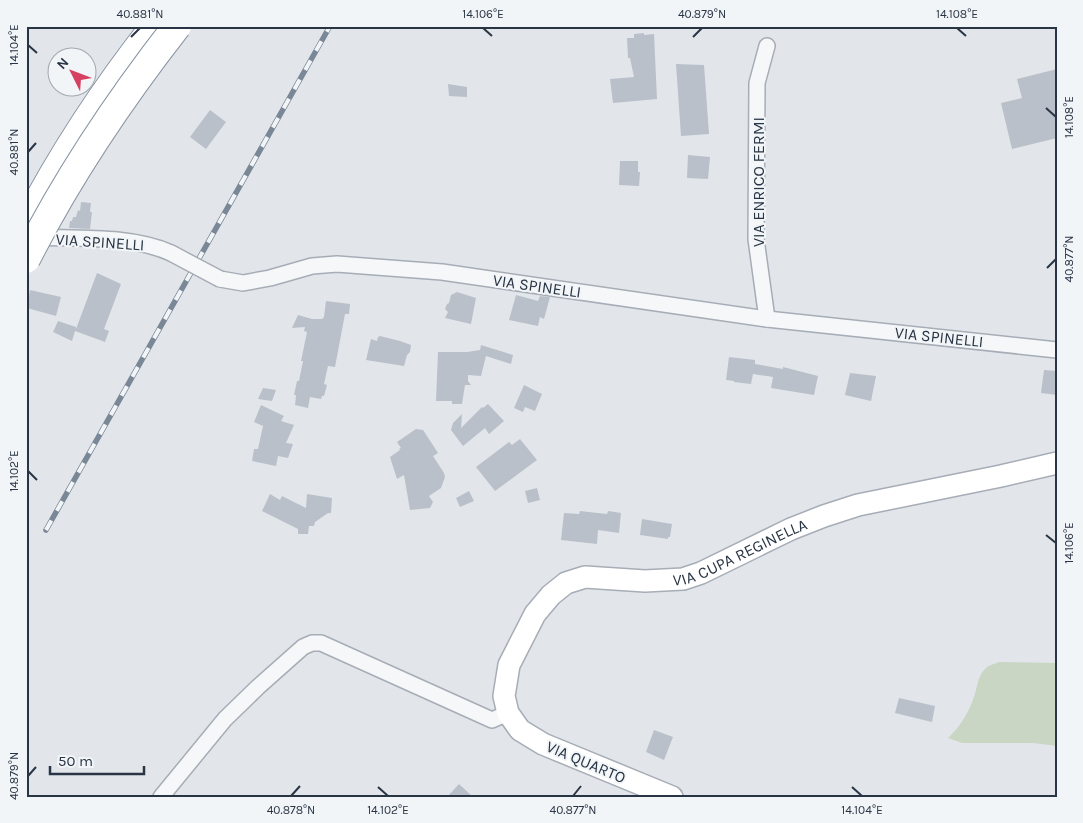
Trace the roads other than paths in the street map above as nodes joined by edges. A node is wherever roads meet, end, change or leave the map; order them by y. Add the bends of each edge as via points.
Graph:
1 (155, 26) edge
2 (176, 26) edge
3 (767, 46) dead end
4 (26, 224) edge
5 (26, 237) edge
6 (26, 259) edge
7 (767, 319) junction
8 (1057, 350) edge
9 (1057, 463) edge
10 (508, 714) junction
11 (161, 797) edge
12 (672, 797) edge

1 - 4 highway via 83,125
2 - 6 highway, bridge via 63,188
3 - 7 street, VIA ENRICO FERMI via 757,83 756,239
5 - 7 street, VIA SPINELLI, bridge via 154,246 220,279 243,283 312,266 346,264 442,272
7 - 8 street, VIA SPINELLI
9 - 10 street, VIA CUPA REGINELLA via 858,505 790,529 683,579 645,581 585,577 566,583 551,594 535,614 514,652 504,687
10 - 11 street via 492,720 321,643 312,643 283,664 225,719
10 - 12 street, VIA QUARTO via 520,730 543,744

